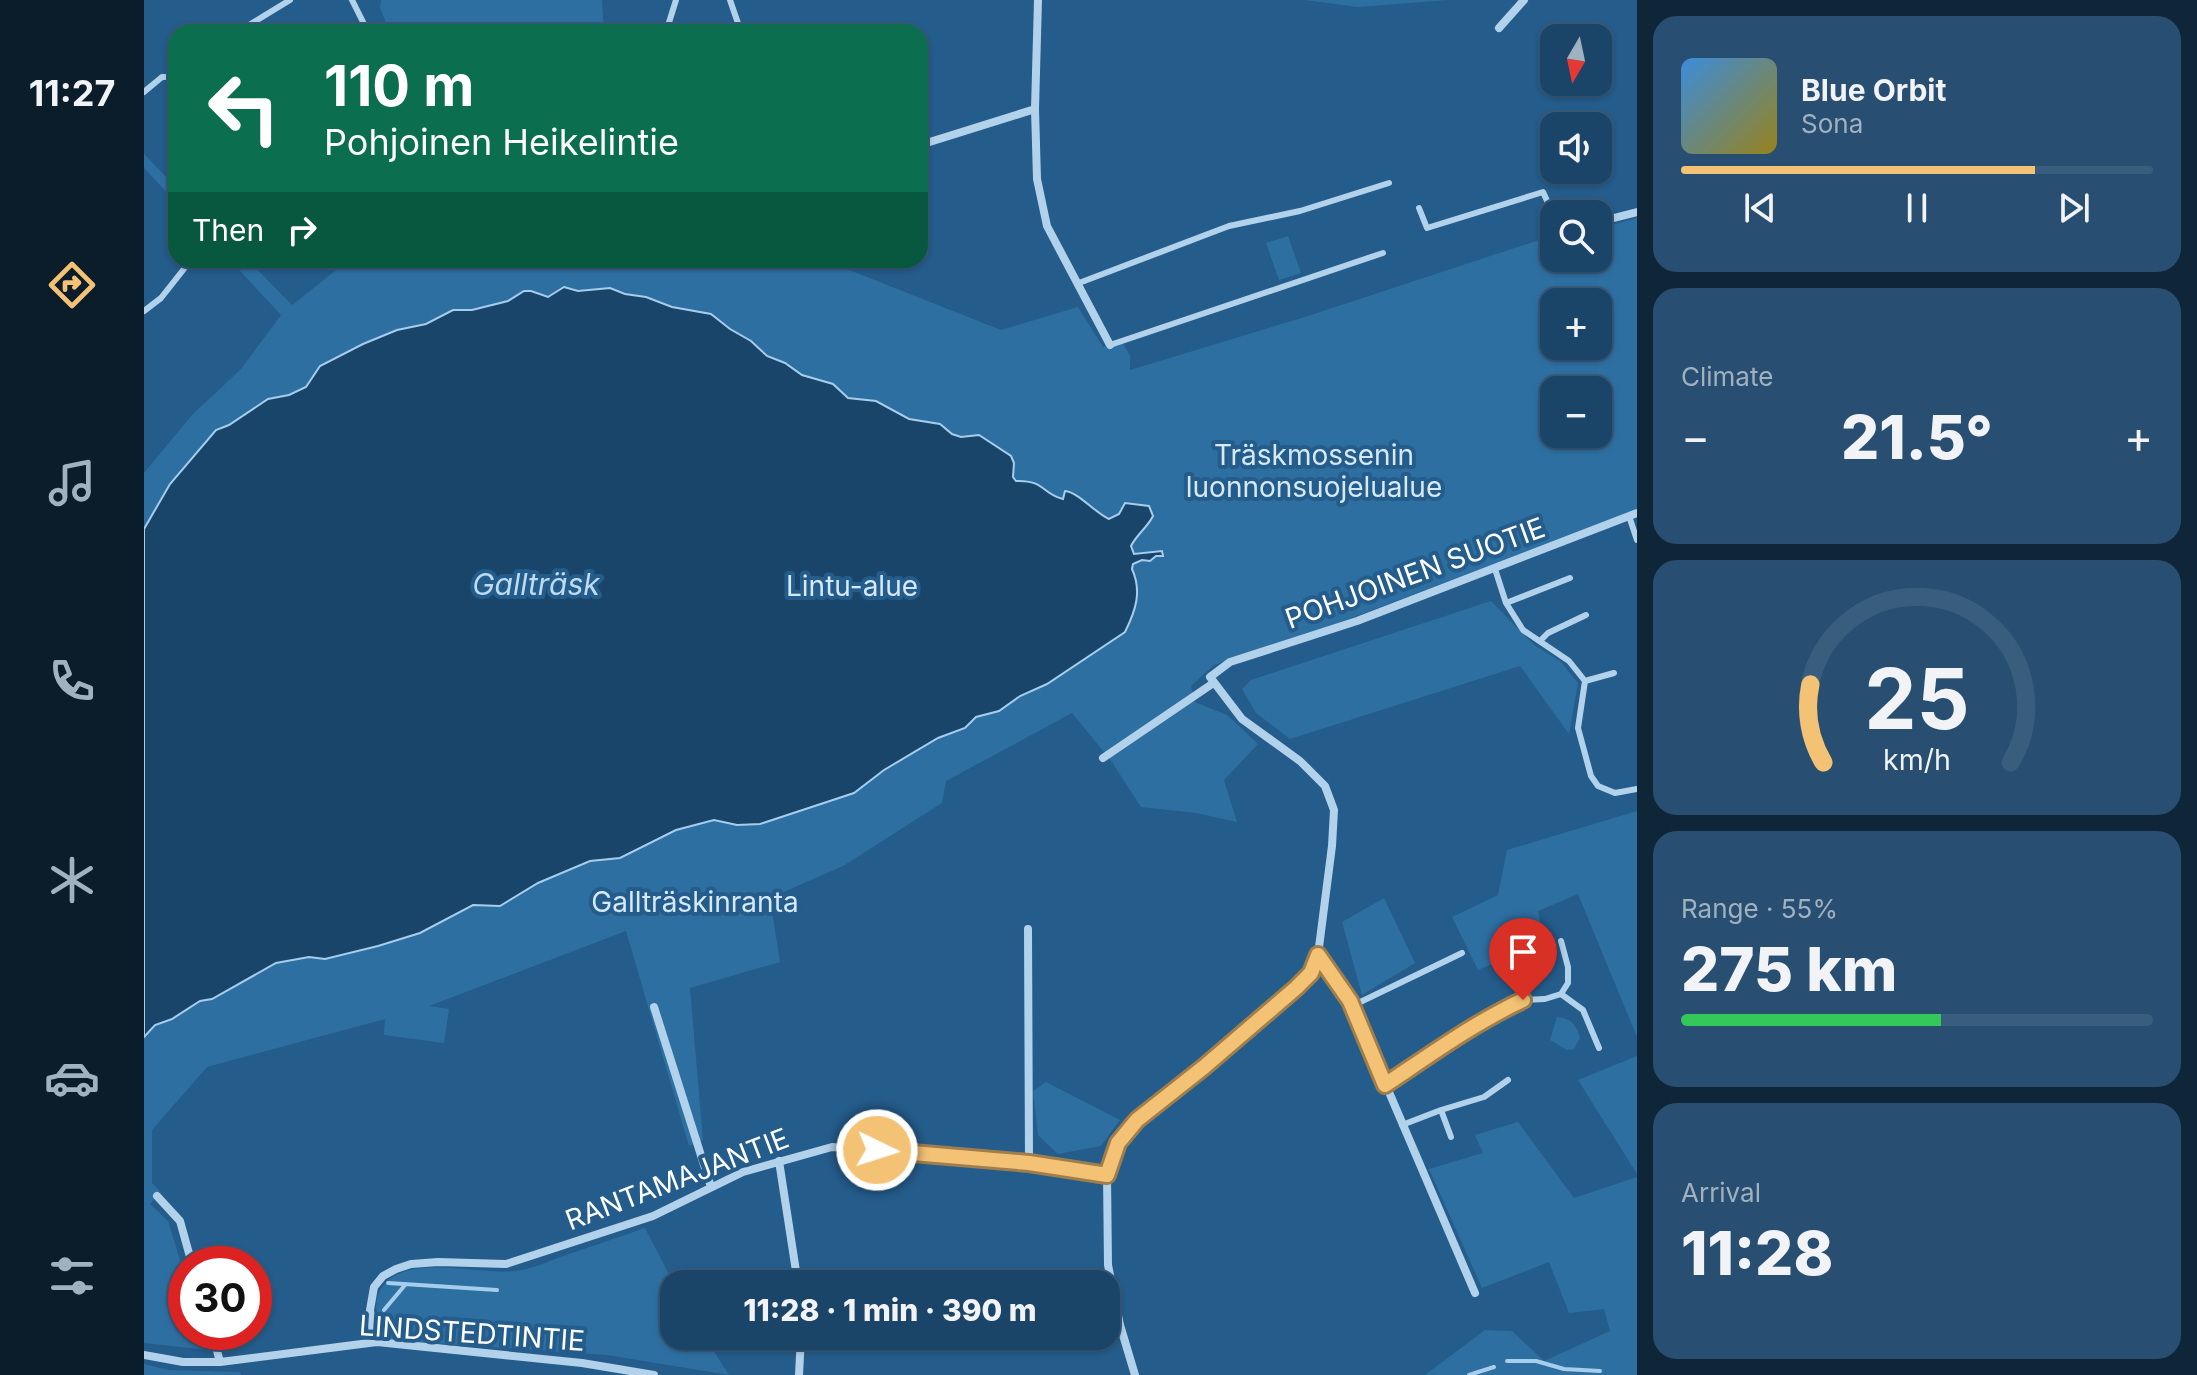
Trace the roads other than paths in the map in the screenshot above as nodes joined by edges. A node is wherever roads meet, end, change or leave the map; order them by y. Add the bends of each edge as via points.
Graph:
1 (290, 0) edge
2 (352, 0) edge
3 (676, 0) edge
4 (730, 0) edge
5 (1038, 0) edge
6 (1524, 0) edge
7 (251, 24) edge
8 (364, 24) edge
9 (668, 24) edge
10 (738, 24) edge
11 (1499, 28) dead end
12 (168, 77) edge
13 (144, 92) edge
14 (1035, 109) junction
15 (928, 142) edge
16 (1389, 183) dead end
17 (1547, 200) edge
18 (1419, 208) dead end
19 (1637, 212) edge
20 (1612, 218) edge
21 (1383, 253) dead end
22 (185, 268) edge
23 (1079, 283) junction
24 (144, 311) edge
25 (1110, 345) joint
26 (1633, 515) edge
27 (1637, 540) edge
28 (1495, 569) junction
29 (1570, 578) dead end
30 (1506, 603) junction
31 (1586, 615) dead end
32 (1540, 641) junction
33 (1614, 673) dead end
34 (1211, 680) junction
35 (1585, 681) junction
36 (1103, 758) dead end
37 (1637, 789) edge
38 (1028, 929) dead end
39 (1561, 941) dead end
40 (1462, 953) dead end
41 (1318, 955) junction
42 (1561, 994) junction
43 (1352, 1006) junction
44 (654, 1007) dead end
45 (1599, 1048) dead end
46 (1508, 1080) dead end
47 (1385, 1085) junction
48 (1441, 1110) junction
49 (1402, 1125) junction
50 (1451, 1137) dead end
51 (779, 1161) junction
52 (1029, 1163) junction
53 (1107, 1175) junction
54 (711, 1187) junction
55 (157, 1196) dead end
56 (187, 1246) edge
57 (796, 1270) edge
58 (1475, 1293) dead end
59 (374, 1342) junction
60 (217, 1350) edge
61 (800, 1350) edge
62 (144, 1355) edge
63 (220, 1362) junction
64 (654, 1375) edge
65 (799, 1375) edge
66 (1135, 1375) edge

1 - 7 lane
2 - 8 lane
3 - 9 lane
4 - 10 lane
5 - 14 street
6 - 11 street
12 - 13 lane
14 - 15 street
14 - 23 street via 1037,179 1047,226
16 - 23 lane via 1229,226
17 - 18 lane via 1543,192 1427,228
19 - 20 street
21 - 25 lane
22 - 24 lane
23 - 25 street
26 - 27 lane
26 - 28 street, POHJOINEN SUOTIE
28 - 30 lane
28 - 34 street, POHJOINEN SUOTIE via 1230,662
29 - 30 lane
30 - 32 lane via 1523,630
31 - 32 lane
32 - 35 lane via 1569,661
33 - 35 lane
34 - 36 street, POHJOINEN SUOTIE
34 - 41 street via 1242,719 1300,761 1330,798 1332,846
35 - 37 lane via 1578,728 1591,776 1598,786 1615,793
38 - 52 street
39 - 42 lane via 1568,967 1568,983
40 - 43 lane
41 - 43 street
41 - 53 street via 1311,973 1296,988 1137,1120 1118,1143
42 - 45 lane via 1583,1010
42 - 47 lane via 1523,1000 1501,1011
43 - 47 street
44 - 54 street
46 - 48 lane via 1484,1097
47 - 49 street
48 - 49 lane
48 - 50 lane
49 - 58 street
51 - 52 street, RANTAMAJANTIE via 839,1147
51 - 54 street, RANTAMAJANTIE
51 - 57 street
52 - 53 street, RANTAMAJANTIE
53 - 66 street via 1108,1265
54 - 59 street, RANTAMAJANTIE via 653,1216 506,1264 438,1262 396,1269 374,1287
55 - 56 street via 180,1221
59 - 63 street, LINDSTEDTINTIE
59 - 64 street, LINDSTEDTINTIE
60 - 63 street
61 - 65 street
62 - 63 street, LINDSTEDTINTIE

